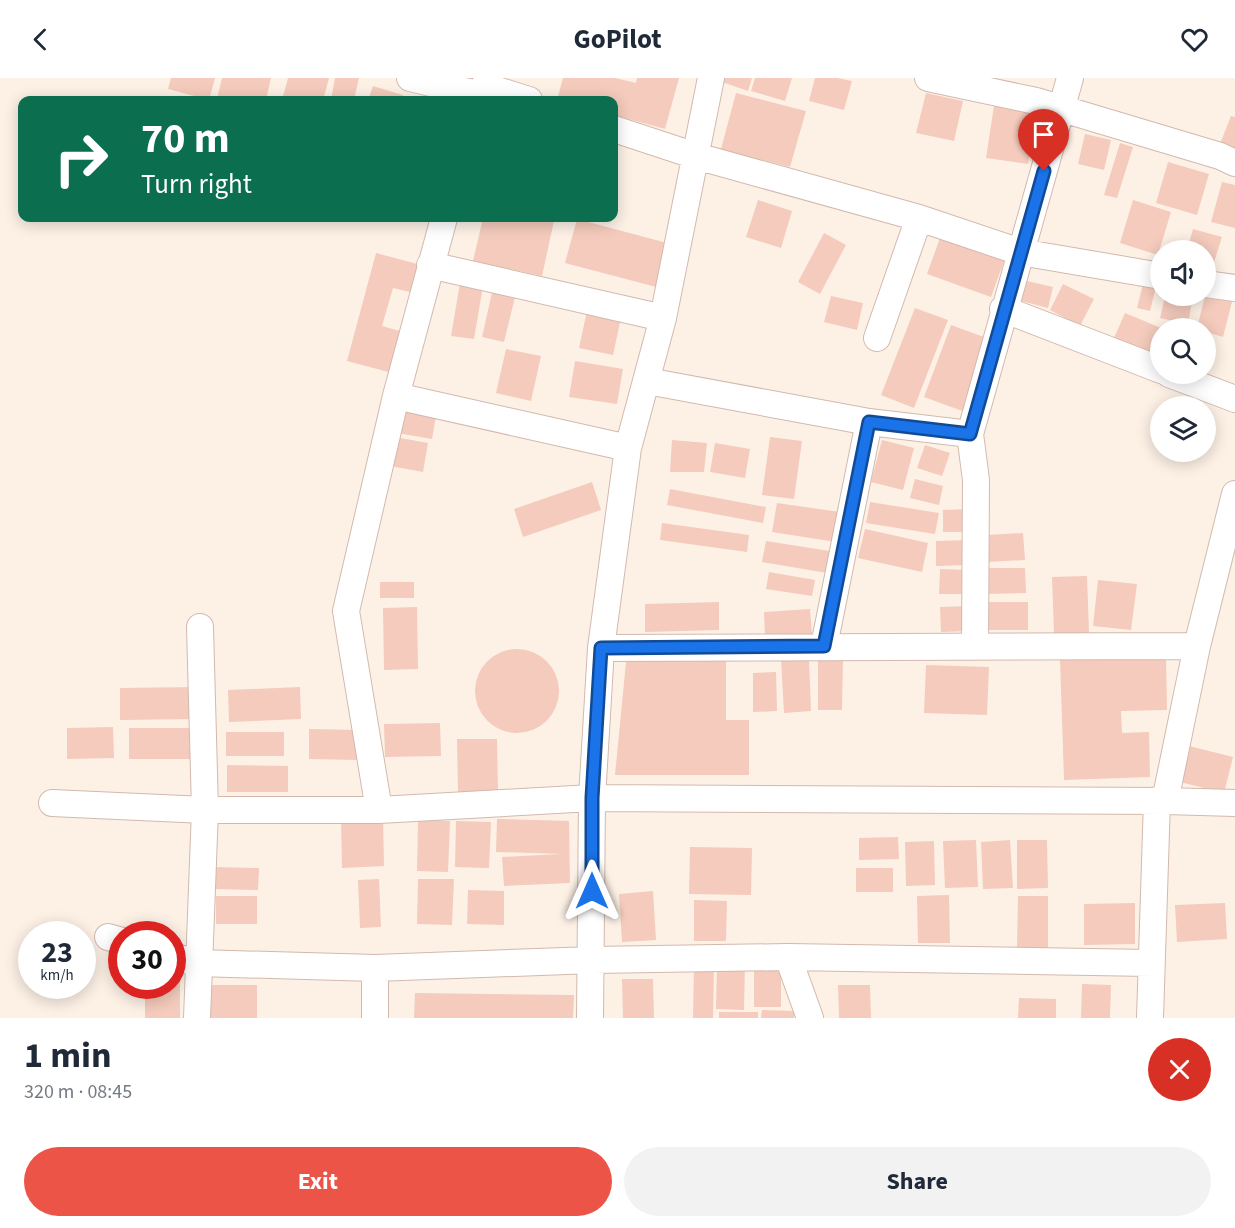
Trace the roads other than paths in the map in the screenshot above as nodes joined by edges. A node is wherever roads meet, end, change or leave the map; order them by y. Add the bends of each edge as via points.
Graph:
1 (410, 78) edge
2 (711, 78) edge
3 (928, 78) edge
4 (1070, 78) edge
5 (483, 90) edge
6 (511, 96) edge
7 (1061, 110) junction
8 (618, 130) edge
9 (696, 156) junction
10 (1235, 163) edge
11 (919, 218) junction
12 (443, 222) edge
13 (1020, 252) junction
14 (430, 265) junction
15 (1150, 274) edge
16 (1216, 285) edge
17 (1235, 288) edge
18 (1003, 309) junction
19 (663, 318) junction
20 (877, 338) dead end
21 (1150, 366) edge
22 (647, 381) junction
23 (1195, 384) edge
24 (396, 396) junction
25 (1235, 399) edge
26 (869, 422) junction
27 (970, 434) junction
28 (628, 448) junction
29 (1235, 494) edge
30 (200, 627) dead end
31 (824, 646) junction
32 (975, 646) junction
33 (1197, 646) junction
34 (601, 648) junction
35 (592, 798) junction
36 (1161, 801) junction
37 (52, 803) dead end
38 (1235, 803) edge
39 (205, 810) junction
40 (379, 810) junction
41 (788, 957) junction
42 (186, 960) edge
43 (593, 960) junction
44 (197, 963) junction
45 (1151, 963) junction
46 (375, 968) junction
47 (197, 1018) edge
48 (375, 1018) edge
49 (590, 1018) edge
50 (810, 1018) edge
51 (1150, 1018) edge

1 - 5 street
2 - 9 street
3 - 7 street
4 - 7 street
5 - 6 street
7 - 10 street
7 - 13 street
8 - 9 street
9 - 11 street
9 - 19 street
11 - 13 street
11 - 20 street
12 - 14 street
13 - 15 street
13 - 18 street
14 - 19 street
14 - 24 street
16 - 17 street
18 - 21 street
18 - 27 street
19 - 22 street
22 - 26 street
22 - 28 street
23 - 25 street
24 - 28 street
24 - 40 street via 346,610
26 - 27 street
26 - 31 street
27 - 32 street via 976,480
28 - 34 street
29 - 33 street
30 - 39 street
31 - 32 street
31 - 34 street
32 - 33 street
33 - 36 street
34 - 35 street
35 - 36 street
35 - 40 street
35 - 43 street
36 - 38 street
36 - 45 street
37 - 39 street
39 - 40 street
39 - 44 street
41 - 43 street
41 - 45 street
41 - 50 street
42 - 44 street
43 - 46 street
43 - 49 street
44 - 46 street
44 - 47 street
45 - 51 street
46 - 48 street

